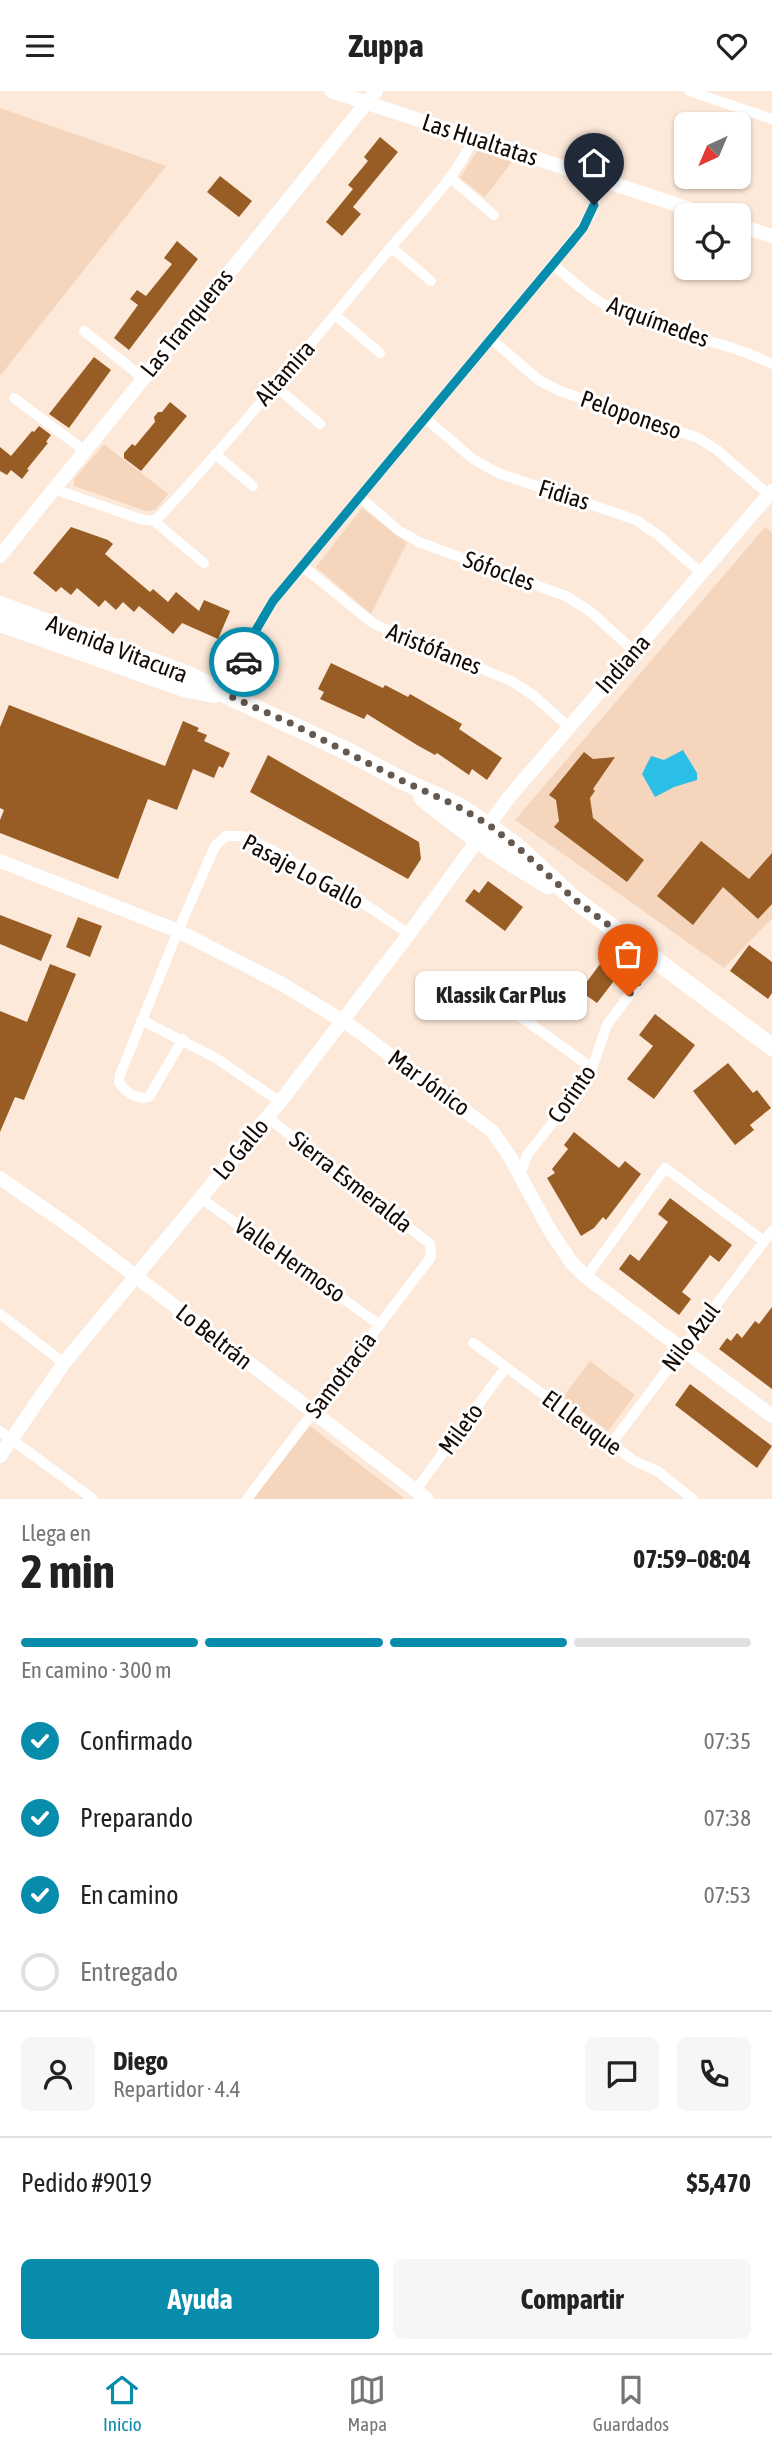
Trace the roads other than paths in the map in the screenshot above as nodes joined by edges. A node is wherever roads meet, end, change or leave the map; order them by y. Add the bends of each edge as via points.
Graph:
1 (331, 91) edge
2 (689, 91) edge
3 (370, 97) edge
4 (772, 119) edge
5 (474, 137) junction
6 (449, 177) junction
7 (603, 181) junction
8 (674, 204) edge
9 (494, 215) dead end
10 (751, 229) edge
11 (772, 236) edge
12 (391, 247) junction
13 (553, 265) junction
14 (431, 281) dead end
15 (335, 315) junction
16 (84, 331) dead end
17 (491, 339) junction
18 (380, 353) dead end
19 (772, 364) edge
20 (143, 378) junction
21 (274, 385) junction
22 (14, 398) dead end
23 (425, 418) junction
24 (320, 424) dead end
25 (85, 451) junction
26 (215, 454) junction
27 (253, 486) dead end
28 (54, 489) junction
29 (770, 493) edge
30 (360, 497) junction
31 (154, 521) junction
32 (0, 556) edge
33 (204, 563) dead end
34 (302, 566) junction
35 (701, 573) junction
36 (0, 605) edge
37 (0, 623) edge
38 (635, 651) junction
39 (232, 697) junction
40 (569, 727) junction
41 (484, 833) junction
42 (0, 861) edge
43 (177, 931) junction
44 (410, 934) junction
45 (655, 960) junction
46 (489, 994) dead end
47 (141, 1020) junction
48 (343, 1021) junction
49 (183, 1039) junction
50 (771, 1045) edge
51 (592, 1068) junction
52 (280, 1102) junction
53 (267, 1117) junction
54 (527, 1155) junction
55 (510, 1157) junction
56 (520, 1176) junction
57 (0, 1178) edge
58 (199, 1197) junction
59 (772, 1231) edge
60 (764, 1241) junction
61 (432, 1250) joint
62 (134, 1276) junction
63 (586, 1277) junction
64 (0, 1314) edge
65 (380, 1325) junction
66 (473, 1343) dead end
67 (682, 1349) junction
68 (64, 1363) junction
69 (506, 1367) junction
70 (312, 1413) junction
71 (772, 1416) edge
72 (6, 1435) edge
73 (611, 1444) junction
74 (0, 1456) edge
75 (421, 1495) edge
76 (93, 1499) edge
77 (247, 1499) edge
78 (693, 1499) edge

1 - 3 street, Las Hualtatas
2 - 4 street
3 - 5 street, Las Hualtatas
3 - 20 street, Las Tranqueras
5 - 6 street, Altamira
5 - 7 street, Las Hualtatas
6 - 9 street
6 - 12 street, Altamira
7 - 8 street, Las Hualtatas
7 - 13 street via 587,221
10 - 11 street
12 - 14 street
12 - 15 street, Altamira
13 - 17 street
13 - 19 street, Arquímedes via 617,311
15 - 18 street
15 - 21 street, Altamira
16 - 20 street
17 - 23 street
17 - 29 street, Peloponeso via 540,381 560,391 708,443
20 - 25 street, Las Tranqueras
21 - 24 street
21 - 26 street, Altamira
22 - 25 street
23 - 30 street
23 - 35 street, Fidias via 473,459 498,473 636,520
25 - 28 street, Las Tranqueras
26 - 27 street
26 - 31 street, Altamira
28 - 31 street
28 - 32 street, Las Tranqueras
29 - 35 street, Indiana
30 - 34 street
30 - 38 street, Sófocles via 419,542 568,597
31 - 33 street
34 - 39 street via 256,630
34 - 40 street, Aristófanes via 374,624 511,681
35 - 38 street, Indiana
36 - 39 main road, Avenida Vitacura via 174,669
37 - 39 main road, Avenida Vitacura via 184,688
38 - 40 street, Indiana
39 - 41 main road, Avenida Vitacura via 403,781 449,819
40 - 41 street, Indiana
41 - 44 street, Lo Gallo
41 - 45 main road, Avenida Vitacura via 528,874 574,899
42 - 43 street, Mar Jónico
43 - 44 street, Pasaje Lo Gallo via 215,846 234,834 348,893
43 - 47 street, Pasaje Lo Gallo
43 - 48 street, Mar Jónico
44 - 48 street, Lo Gallo
45 - 50 main road, Avenida Vitacura
45 - 51 street, Corinto via 607,1025
46 - 51 street
47 - 49 street
47 - 49 street, Pasaje Lo Gallo via 119,1083 132,1095 149,1097
48 - 52 street, Lo Gallo
48 - 55 street, Mar Jónico via 485,1124
49 - 52 street
51 - 54 street, Corinto
52 - 53 street, Lo Gallo
53 - 58 street, Lo Gallo
53 - 61 street, Sierra Esmeralda
54 - 55 street
54 - 56 street, Corinto
55 - 56 street, Mar Jónico
56 - 63 street, Mar Jónico via 549,1229
57 - 62 street, Lo Beltrán
58 - 62 street, Lo Gallo
58 - 65 street, Valle Hermoso
59 - 60 street, Nilo Azul
60 - 63 street via 665,1168
60 - 67 street, Nilo Azul
61 - 65 street, Samotracia
62 - 68 street, Lo Gallo
62 - 70 street, Lo Beltrán
63 - 67 street, Mar Jónico
64 - 68 street
65 - 70 street, Samotracia
66 - 69 street, El Lleuque
67 - 71 street, Mar Jónico
67 - 73 street, Nilo Azul
68 - 72 street, Lo Gallo
69 - 73 street, El Lleuque
69 - 75 street, Mileto
70 - 75 street, Lo Beltrán
70 - 77 street, Samotracia
72 - 74 street, Lo Gallo
72 - 76 street
73 - 78 street, El Lleuque

